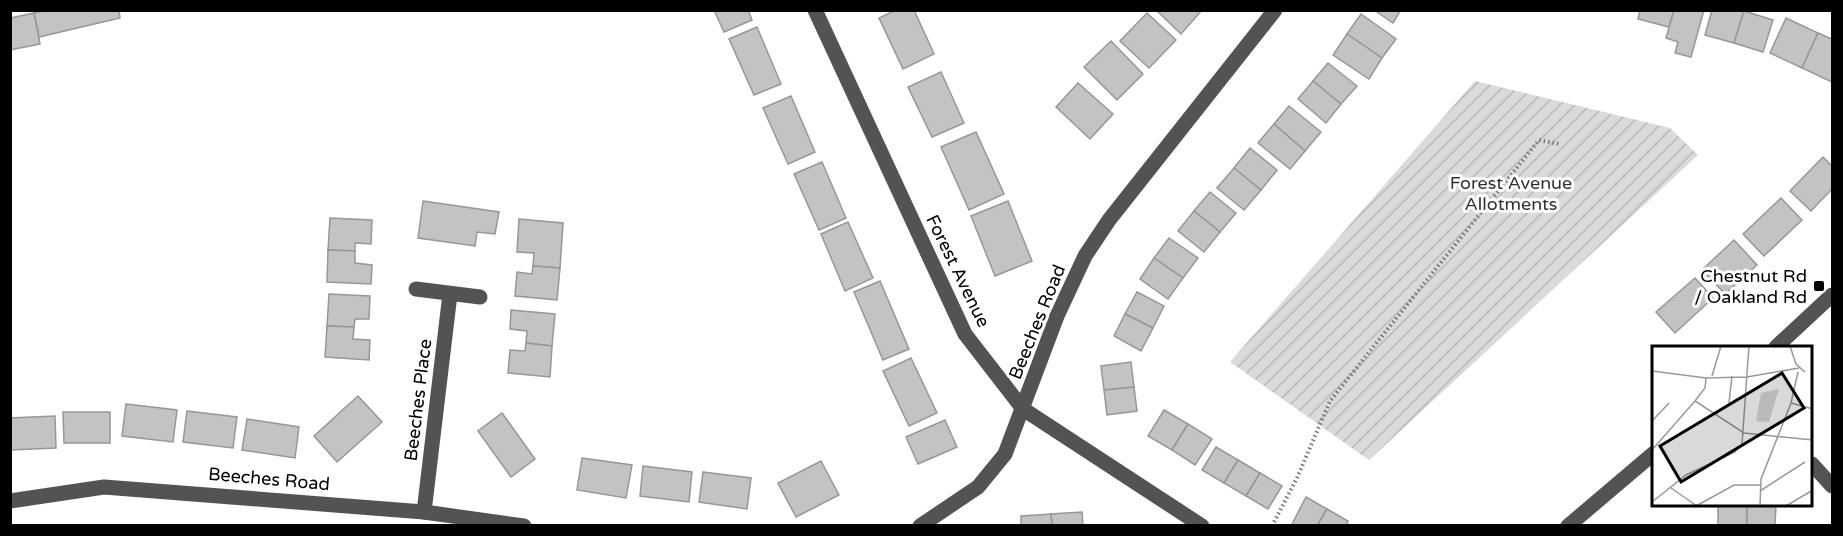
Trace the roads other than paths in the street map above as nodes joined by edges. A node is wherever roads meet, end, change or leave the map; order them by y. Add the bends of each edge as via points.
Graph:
1 (815, 10) edge
2 (1275, 10) edge
3 (416, 289) dead end
4 (450, 294) junction
5 (1833, 294) edge
6 (480, 297) dead end
7 (1777, 346) edge
8 (1023, 409) junction
9 (1652, 455) edge
10 (1813, 465) edge
11 (1833, 486) edge
12 (10, 501) edge
13 (424, 512) junction
14 (524, 525) edge
15 (920, 525) edge
16 (1202, 525) edge
17 (1568, 525) edge

1 - 8 street, Forest Avenue via 965,334
2 - 8 street, Beeches Road via 1109,220 1085,256 1057,316
3 - 4 street
4 - 6 street
4 - 13 street, Beeches Place
5 - 7 street
8 - 15 street, Beeches Road via 1005,454 978,487
8 - 16 street, Forest Avenue
9 - 17 street
10 - 11 street
12 - 13 street, Beeches Road via 104,487
13 - 14 street, Beeches Road

